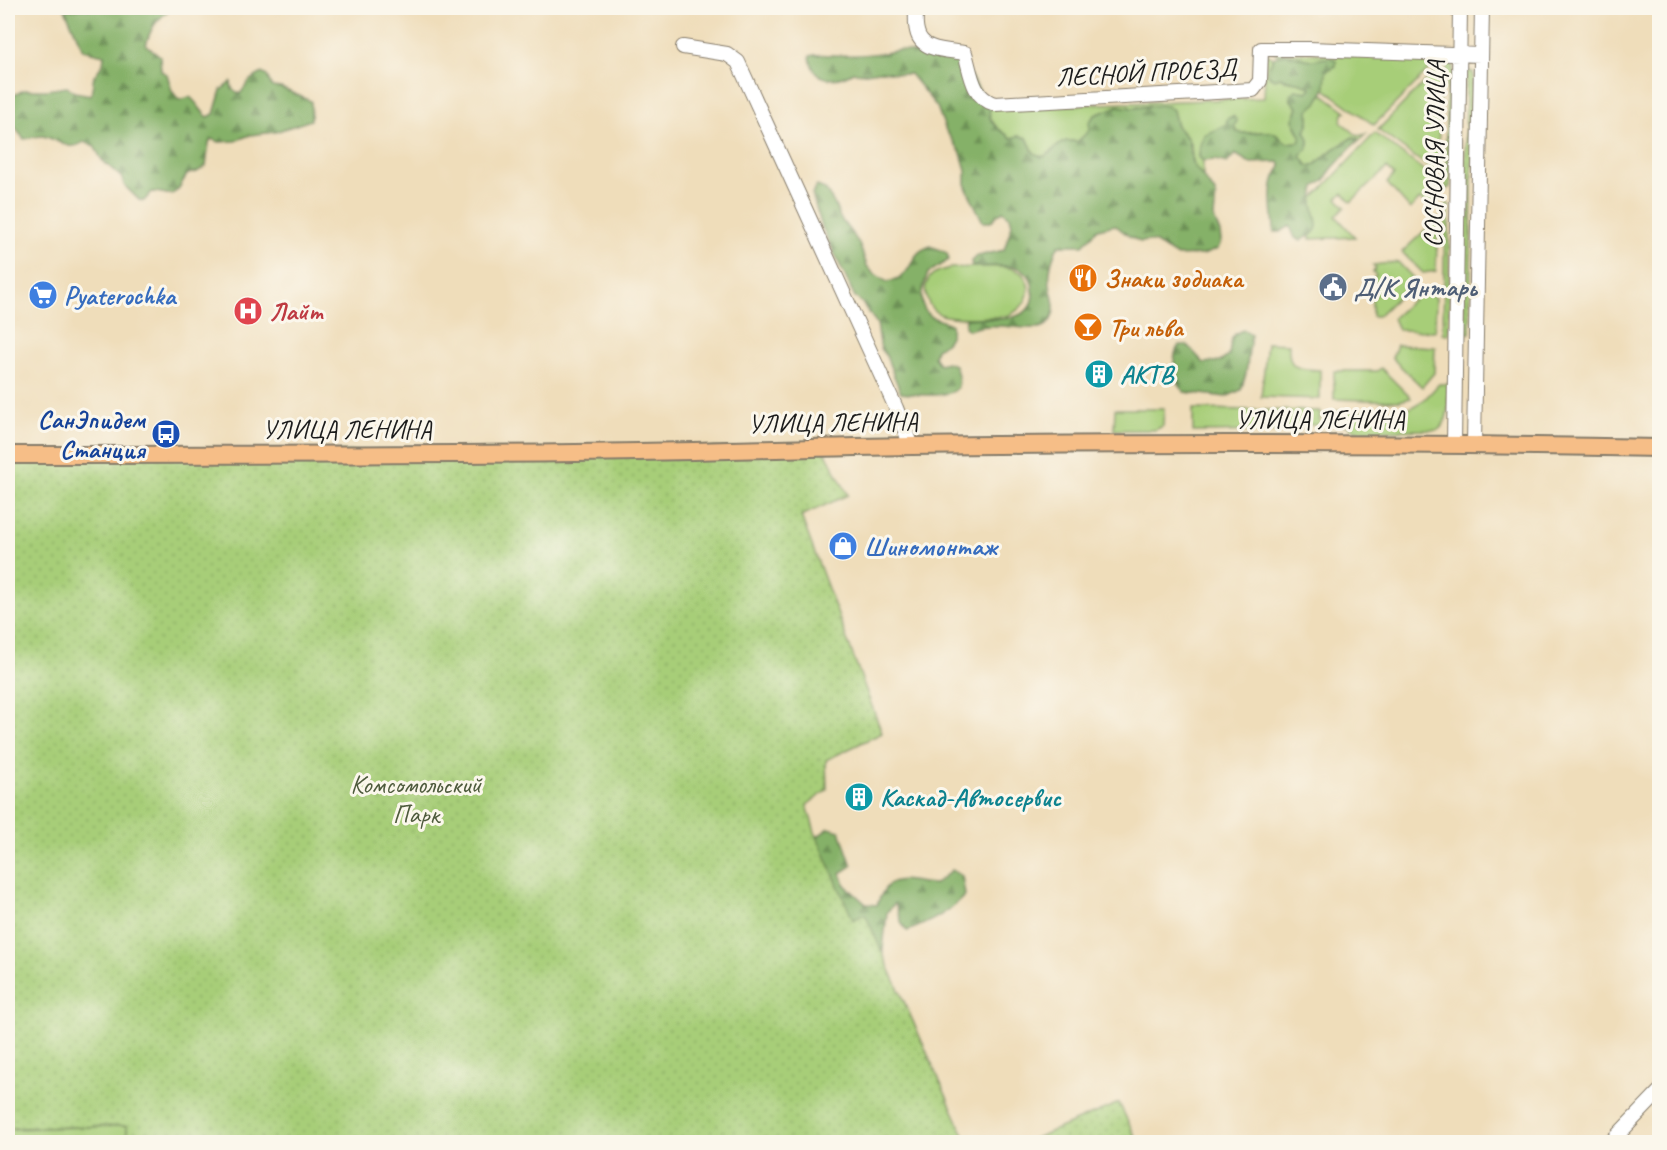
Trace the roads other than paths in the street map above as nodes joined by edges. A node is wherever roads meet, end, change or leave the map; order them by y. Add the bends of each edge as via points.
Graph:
1 (916, 8) edge
2 (1461, 8) edge
3 (1482, 8) edge
4 (683, 47) dead end
5 (1459, 54) junction
6 (1481, 55) junction
7 (1474, 444) junction
8 (1454, 445) junction
9 (911, 446) junction
10 (1659, 448) edge
11 (8, 455) edge
12 (1659, 1091) edge
13 (1611, 1143) edge

1 - 5 street, ЛЕСНОЙ ПРОЕЗД via 916,32 921,41 926,46 965,53 979,95 995,104 1253,90 1260,81 1261,49
2 - 5 street, СОСНОВАЯ УЛИЦА
3 - 6 street, СОСНОВАЯ УЛИЦА
4 - 9 street via 727,54 738,62
5 - 6 street, ЛЕСНОЙ ПРОЕЗД
5 - 8 street, СОСНОВАЯ УЛИЦА
6 - 7 street, СОСНОВАЯ УЛИЦА
7 - 8 main road, УЛИЦА ЛЕНИНА
7 - 10 main road, УЛИЦА ЛЕНИНА
8 - 9 main road, УЛИЦА ЛЕНИНА
9 - 11 main road, УЛИЦА ЛЕНИНА via 616,453
12 - 13 street

